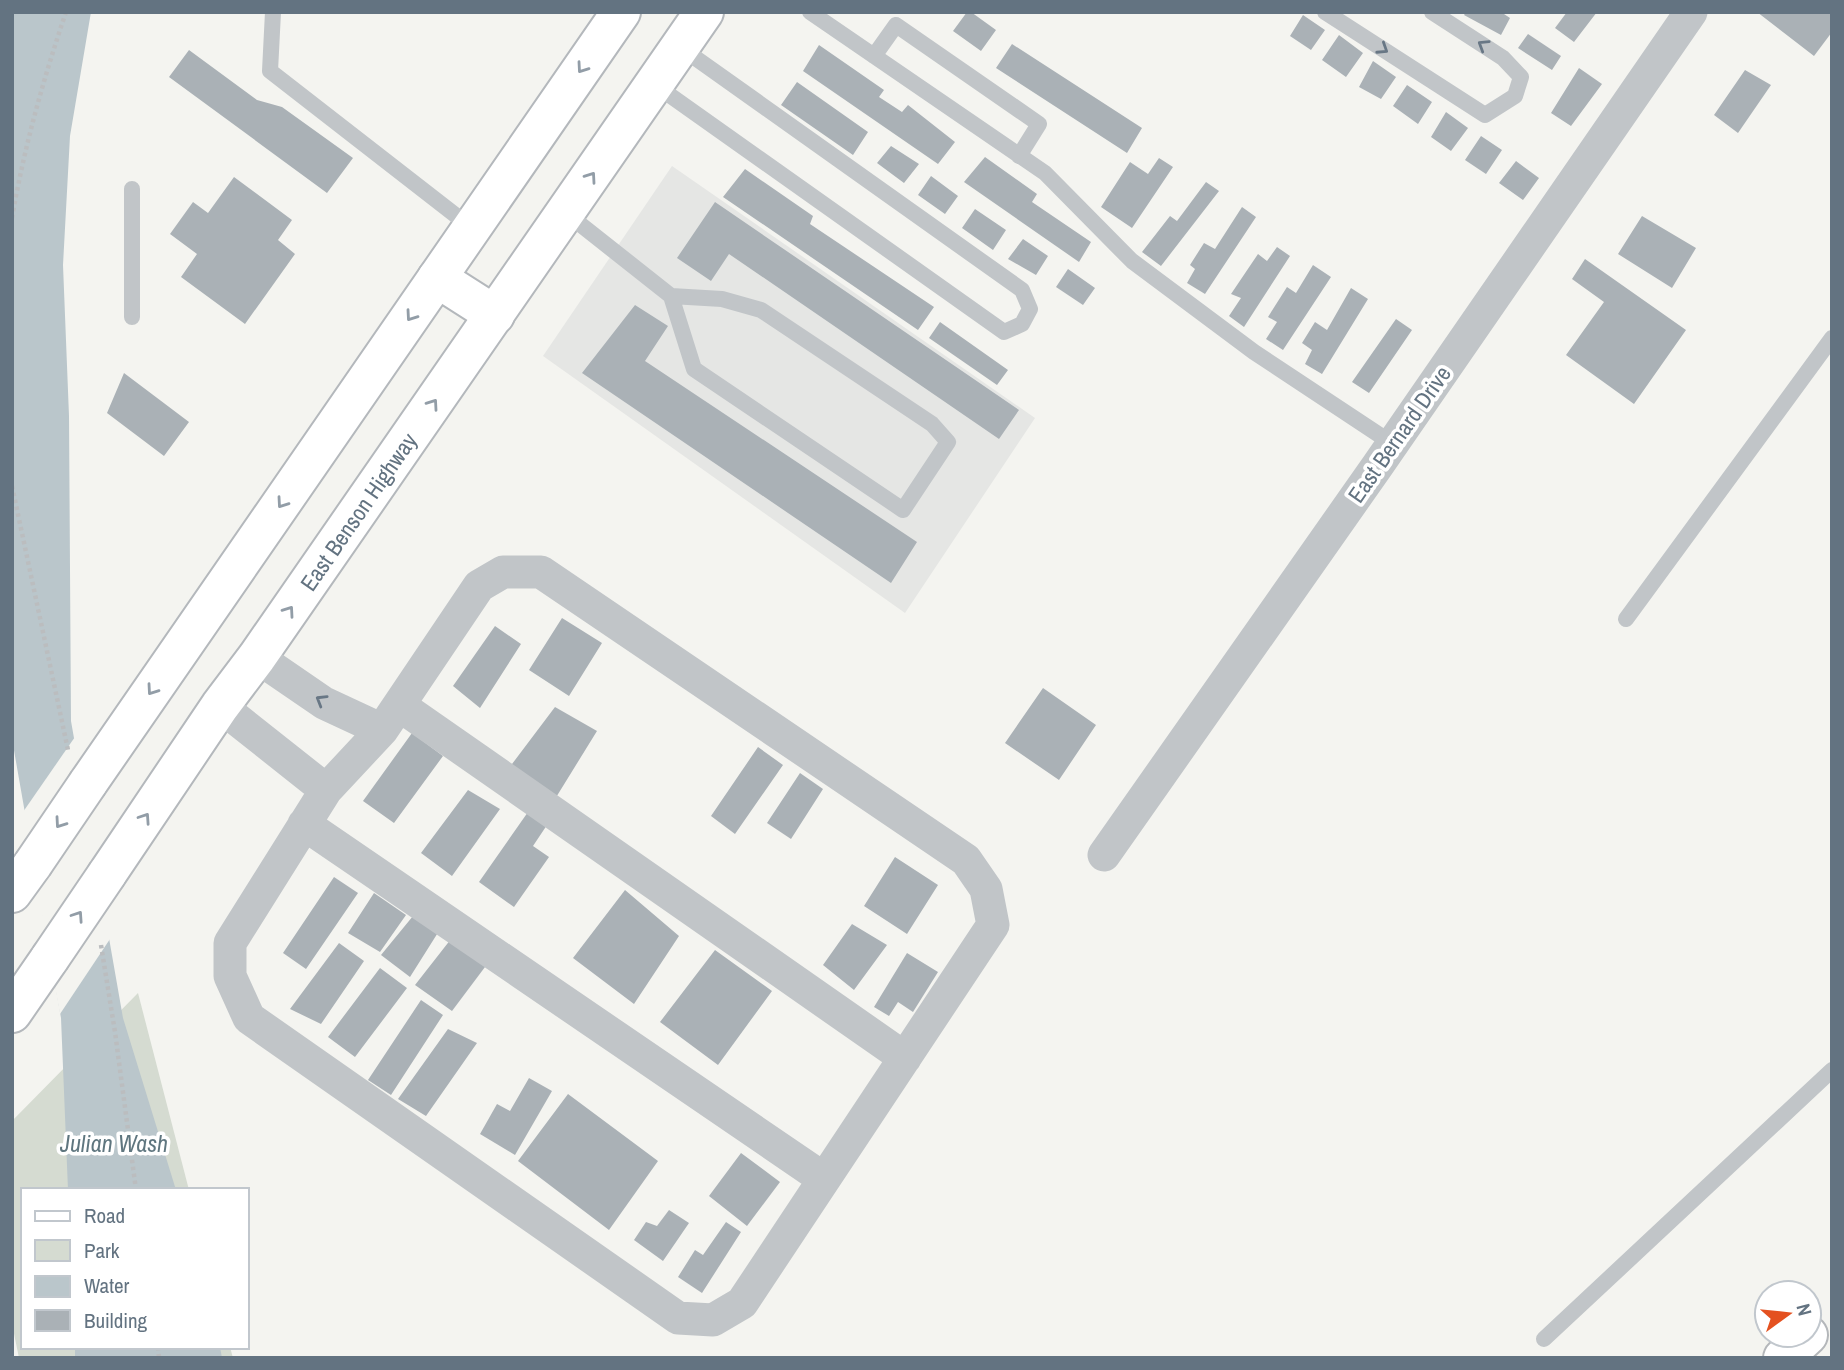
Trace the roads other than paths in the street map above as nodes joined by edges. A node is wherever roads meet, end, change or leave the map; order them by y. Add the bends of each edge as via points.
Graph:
1 (273, 12) edge
2 (621, 12) edge
3 (704, 12) edge
4 (810, 12) edge
5 (1325, 12) edge
6 (1432, 12) edge
7 (1691, 12) edge
8 (680, 47) junction
9 (874, 56) junction
10 (654, 84) junction
11 (1019, 156) junction
12 (132, 190) dead end
13 (566, 213) junction
14 (472, 228) junction
15 (437, 278) junction
16 (671, 296) junction
17 (495, 316) junction
18 (132, 317) dead end
19 (1832, 338) edge
20 (1392, 444) junction
21 (1626, 619) dead end
22 (257, 657) junction
23 (220, 706) junction
24 (390, 717) junction
25 (326, 790) junction
26 (304, 824) junction
27 (1104, 855) dead end
28 (22, 878) edge
29 (12, 1013) edge
30 (905, 1058) junction
31 (1832, 1070) edge
32 (824, 1179) junction
33 (1544, 1339) dead end

1 - 14 lane via 270,71
2 -> 14 main road
3 - 8 main road, East Benson Highway
4 - 9 lane
5 -> 6 lane via 1485,115 1515,96 1521,77 1503,58
7 - 20 street, East Bernard Drive
8 - 10 main road, East Benson Highway
8 - 10 lane via 1022,290 1030,309 1022,324 1004,332
9 - 11 lane
9 - 11 lane via 896,25 1039,124
13 -> 10 main road, East Benson Highway
11 - 20 lane via 1045,173 1132,261 1254,352
12 - 18 lane
13 - 16 lane
13 - 17 main road, East Benson Highway
14 - 15 main road
15 - 17 main road
15 -> 28 main road, bridge
16 - 16 lane via 722,299 761,310 932,424 948,442 903,510 694,369
22 -> 17 main road, East Benson Highway
19 - 21 lane
20 - 27 street, East Bernard Drive
22 - 23 main road, East Benson Highway
24 -> 22 street via 324,703
23 - 25 street
29 -> 23 main road, East Benson Highway, bridge
24 - 25 street
24 - 30 street
24 - 30 street via 479,586 503,572 541,572 966,860 986,889 993,925
25 - 26 street
26 - 32 street
26 - 32 street via 230,943 230,976 249,1018 678,1318 713,1320 742,1303
30 - 32 street
31 - 33 lane

